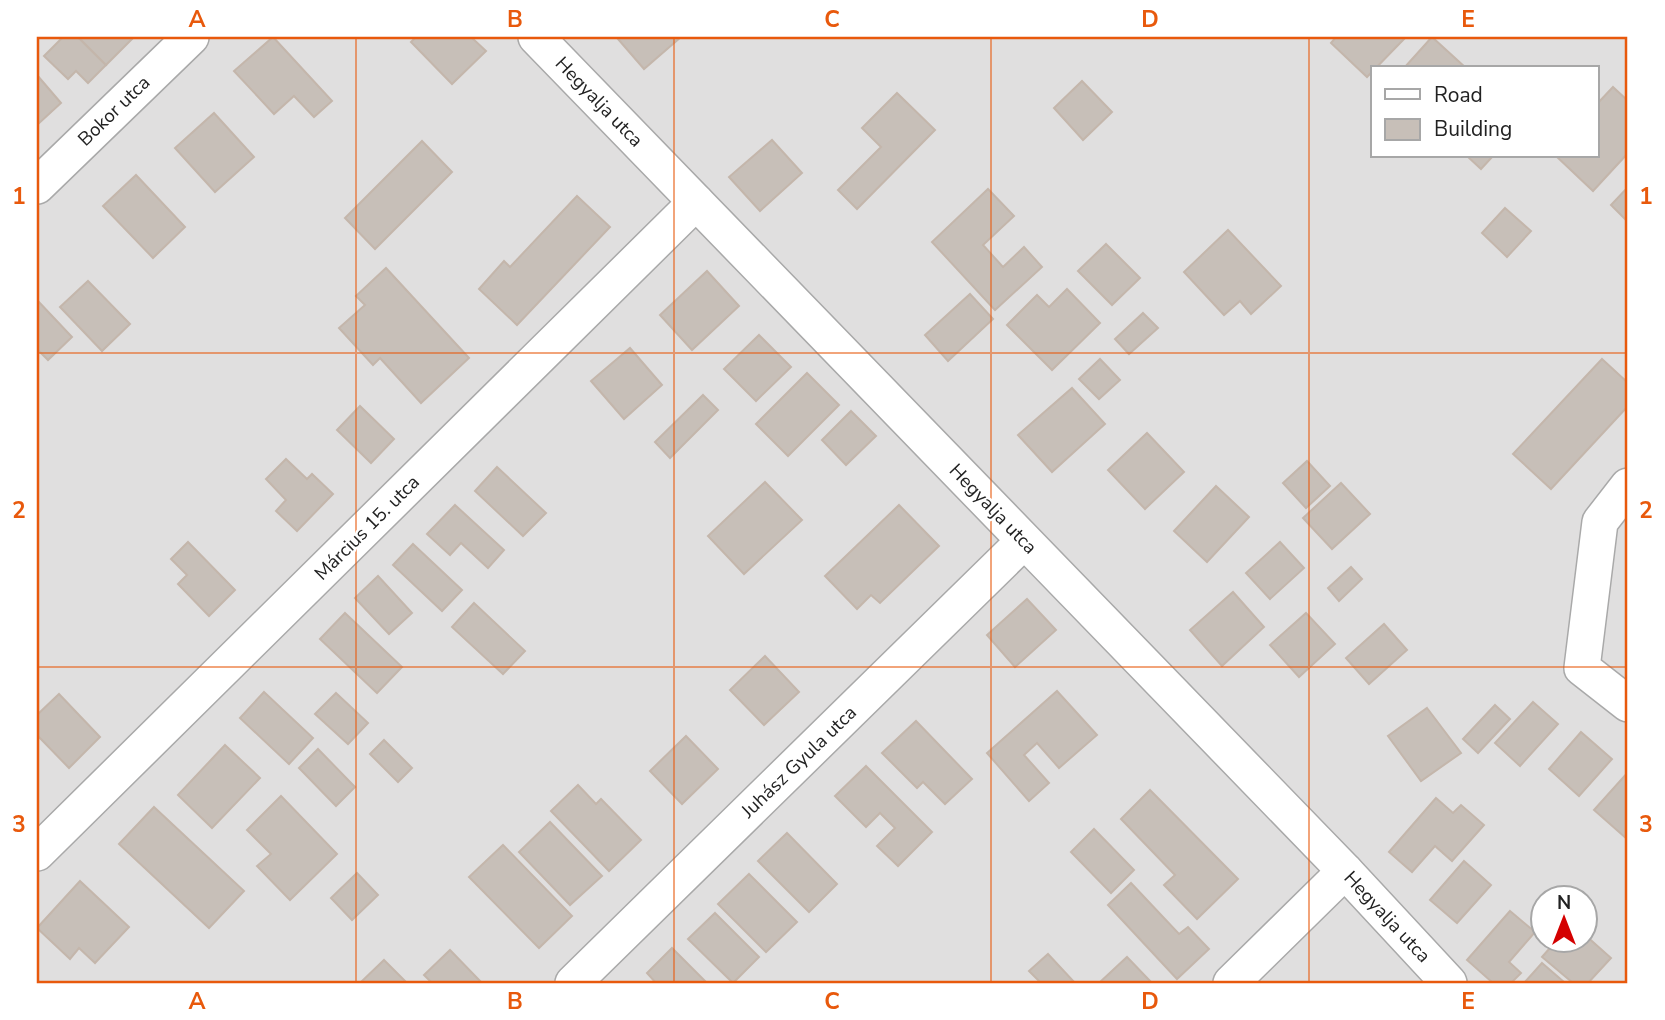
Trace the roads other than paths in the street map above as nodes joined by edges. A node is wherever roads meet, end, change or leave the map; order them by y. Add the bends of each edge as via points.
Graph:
1 (191, 37) edge
2 (536, 37) edge
3 (37, 186) edge
4 (696, 202) junction
5 (1628, 486) edge
6 (1024, 541) junction
7 (1628, 705) edge
8 (37, 853) edge
9 (1345, 871) junction
10 (573, 983) edge
11 (1231, 983) edge
12 (1448, 983) edge

1 - 3 street, Bokor utca
2 - 4 street, Hegyalja utca
4 - 6 street, Hegyalja utca
4 - 8 street, Március 15. utca
5 - 7 street via 1600,522 1581,668
6 - 9 street, Hegyalja utca
6 - 10 street, Juhász Gyula utca
9 - 11 street
9 - 12 street, Hegyalja utca

